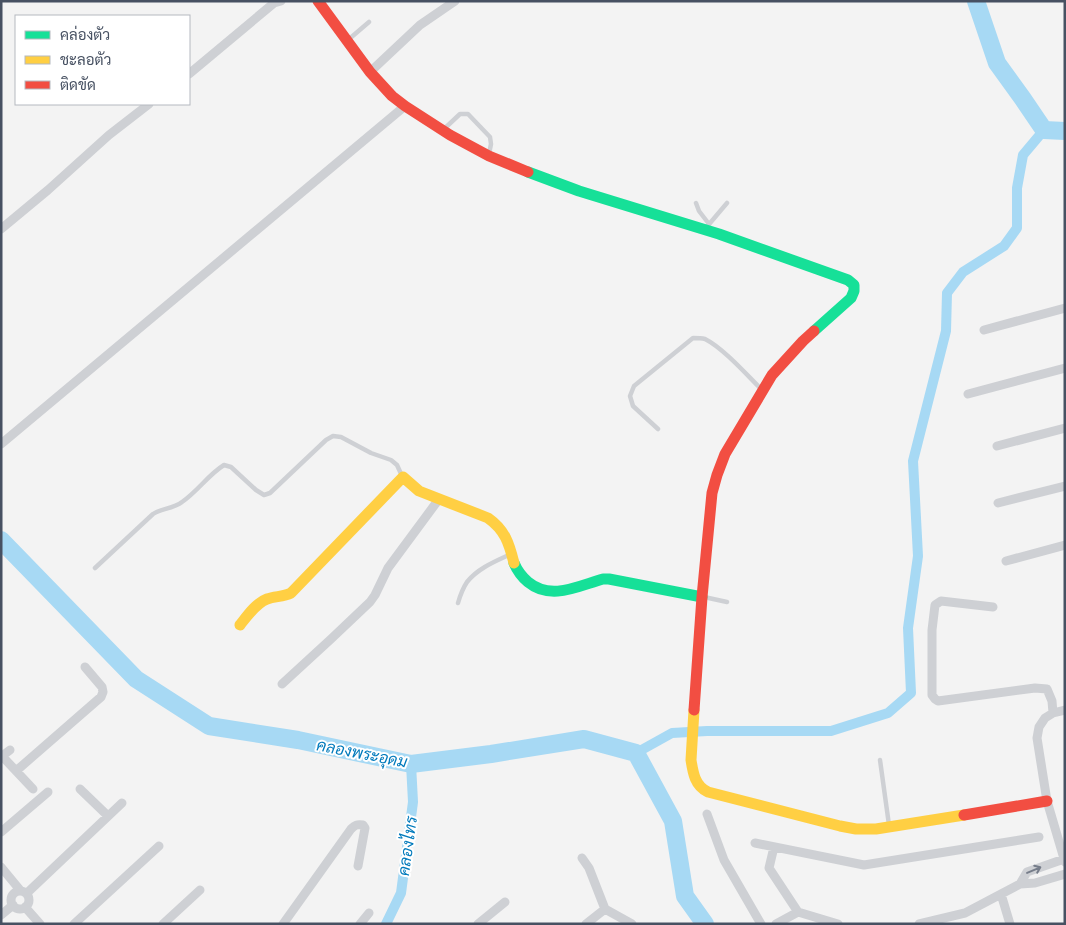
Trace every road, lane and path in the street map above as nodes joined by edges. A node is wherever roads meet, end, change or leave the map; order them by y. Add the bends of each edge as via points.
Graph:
1 (281, 1) edge
2 (318, 1) edge
3 (454, 1) edge
4 (369, 22) dead end
5 (347, 41) junction
6 (370, 72) junction
7 (190, 73) edge
8 (148, 105) edge
9 (405, 106) junction
10 (443, 130) junction
11 (489, 156) junction
12 (696, 203) dead end
13 (727, 203) dead end
14 (707, 227) junction
15 (1, 229) edge
16 (1065, 308) edge
17 (984, 330) dead end
18 (1065, 368) edge
19 (762, 390) junction
20 (968, 394) dead end
21 (1065, 428) edge
22 (658, 429) dead end
23 (1, 444) edge
24 (997, 446) dead end
25 (403, 477) junction
26 (1065, 486) edge
27 (438, 498) junction
28 (998, 503) dead end
29 (1065, 545) edge
30 (512, 554) junction
31 (1006, 561) dead end
32 (95, 568) dead end
33 (702, 597) junction
34 (727, 602) dead end
35 (458, 603) dead end
36 (993, 607) dead end
37 (240, 625) dead end
38 (86, 667) dead end
39 (282, 684) dead end
40 (1065, 710) edge
41 (1053, 713) junction
42 (10, 750) dead end
43 (2, 757) edge
44 (880, 760) dead end
45 (16, 771) junction
46 (33, 789) dead end
47 (80, 789) dead end
48 (48, 792) dead end
49 (1047, 801) junction
50 (122, 803) dead end
51 (707, 814) dead end
52 (108, 816) junction
53 (889, 827) junction
54 (1, 832) edge
55 (1039, 837) dead end
56 (755, 842) dead end
57 (159, 846) dead end
58 (774, 847) junction
59 (582, 858) dead end
60 (1064, 861) edge
61 (358, 866) dead end
62 (1, 867) edge
63 (1065, 874) edge
64 (1020, 884) junction
65 (200, 890) dead end
66 (23, 892) junction
67 (1001, 894) junction
68 (505, 902) dead end
69 (13, 906) junction
70 (25, 907) junction
71 (605, 909) junction
72 (798, 912) junction
73 (369, 913) dead end
74 (1, 915) edge
75 (40, 924) edge
76 (74, 924) edge
77 (163, 924) edge
78 (283, 924) edge
79 (360, 924) edge
80 (478, 924) edge
81 (586, 924) edge
82 (632, 924) edge
83 (761, 924) edge
84 (776, 924) edge
85 (838, 924) edge
86 (919, 924) edge
87 (1010, 924) edge

1 - 7 street via 274,3
2 - 5 street
3 - 6 street via 420,25
4 - 5 lane
5 - 6 street
6 - 9 street
8 - 15 street
9 - 10 street
9 - 23 street
10 - 11 street
10 - 11 lane via 460,114 468,114 490,137
11 - 14 street via 570,188
12 - 14 lane
13 - 14 lane
14 - 19 street via 841,277 854,285 851,298 799,345
16 - 17 street
18 - 20 street
19 - 22 lane via 715,346 703,338 693,338 634,386 630,396 633,406
19 - 33 street via 725,454 717,475 712,493
21 - 24 street
25 - 27 street via 419,491
25 - 32 lane via 391,460 333,436 264,495 232,467 224,465 182,502 153,514
25 - 37 street via 291,593 262,602
26 - 28 street
27 - 30 street via 496,523 505,534
27 - 39 street via 388,568 370,602
29 - 31 street
30 - 33 street via 516,568 527,581 549,592 559,592 603,578
30 - 35 lane via 473,576 466,583
33 - 34 lane
33 - 53 street via 692,751 692,767 700,788 848,828
36 - 41 street via 941,601 935,605 932,630 934,699 1042,688 1050,694
38 - 45 street via 102,687 101,696
40 - 41 street
41 - 49 street via 1039,727 1037,738
42 - 43 street
43 - 45 street
44 - 53 lane
45 - 46 street
47 - 52 street
48 - 54 street
49 - 53 street
49 - 60 street
50 - 52 street
51 - 83 street via 724,860
52 - 66 street
55 - 58 street via 864,866
56 - 58 street
57 - 76 street
58 - 72 street via 769,868
59 - 71 street
64 -> 60 street via 1027,872
61 - 78 street via 364,828 359,824 351,828
62 - 66 street
63 - 64 street
64 - 67 street
65 - 77 street
66 - 69 street via 14,893 11,899
66 - 70 street via 29,900
67 - 86 street via 965,913
67 - 87 street
68 - 80 street
69 - 70 street
69 - 74 street
70 - 75 street
71 - 81 street
71 - 82 street
72 - 84 street
72 - 85 street
73 - 79 street

